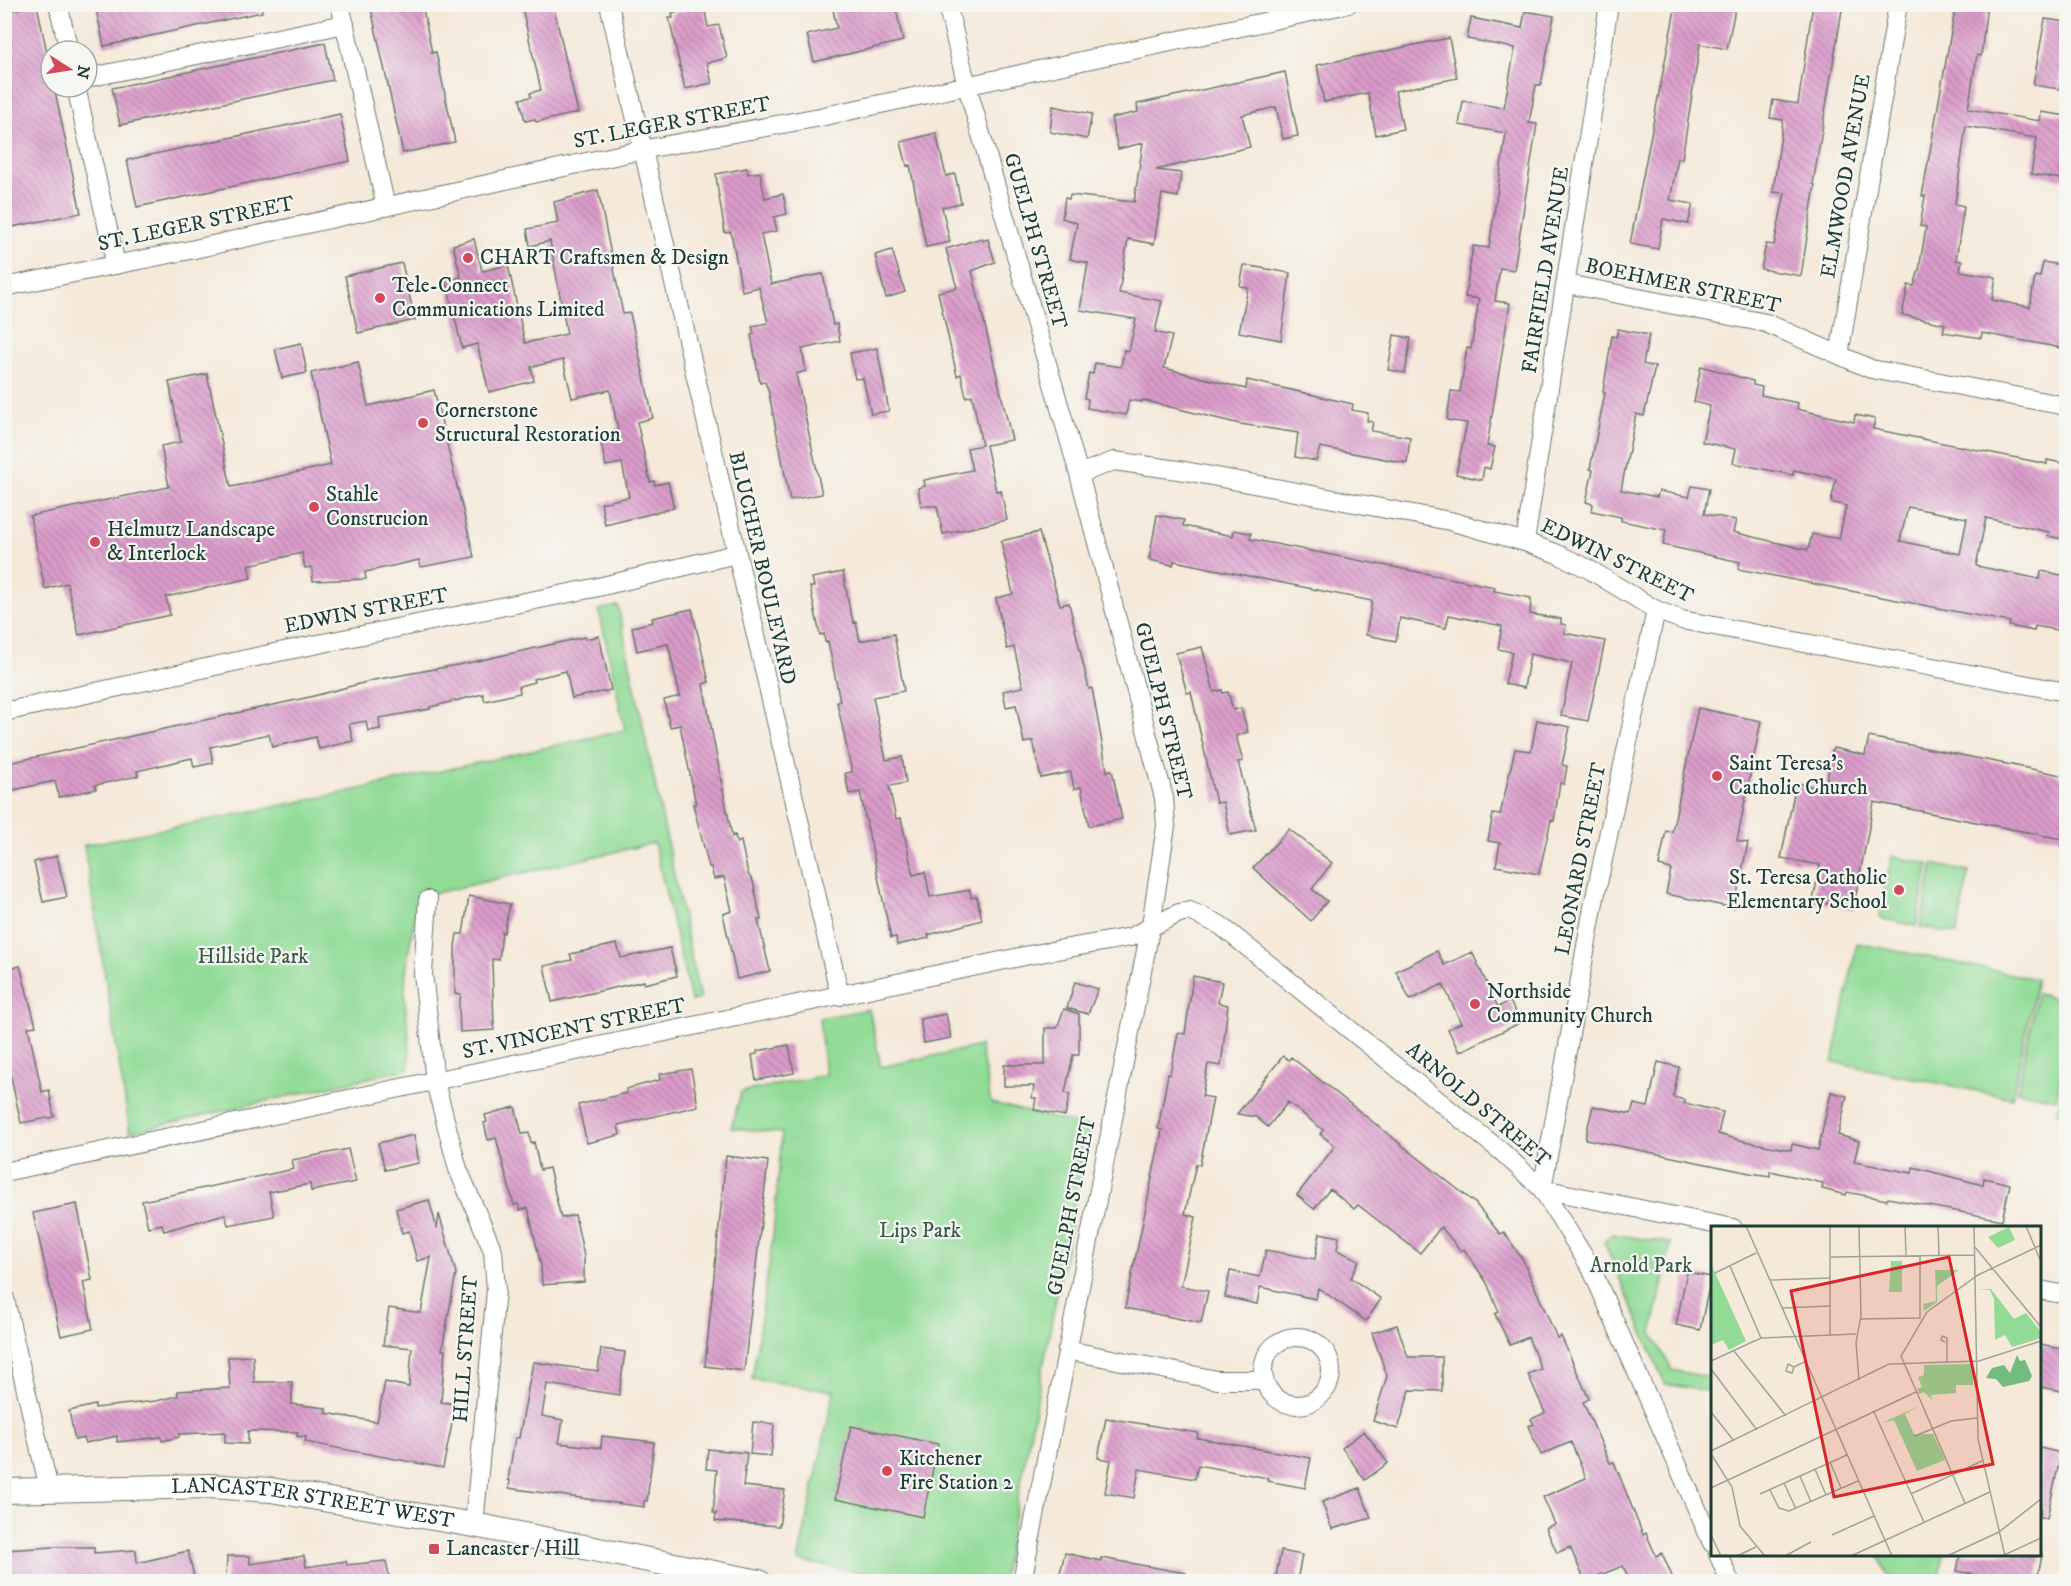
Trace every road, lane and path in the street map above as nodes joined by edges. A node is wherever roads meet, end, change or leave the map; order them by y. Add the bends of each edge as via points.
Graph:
1 (58, 4) edge
2 (340, 4) edge
3 (609, 4) edge
4 (947, 4) edge
5 (1348, 4) edge
6 (1609, 4) edge
7 (1898, 4) edge
8 (345, 24) junction
9 (66, 39) edge
10 (99, 75) edge
11 (967, 86) junction
12 (79, 99) edge
13 (641, 150) junction
14 (386, 207) junction
15 (116, 265) junction
16 (1567, 284) junction
17 (4, 287) edge
18 (1839, 355) junction
19 (2067, 406) edge
20 (1079, 474) junction
21 (1526, 542) junction
22 (736, 554) junction
23 (1656, 610) junction
24 (2067, 692) edge
25 (4, 712) edge
26 (428, 900) dead end
27 (1151, 926) junction
28 (840, 996) junction
29 (435, 1082) junction
30 (4, 1172) edge
31 (1542, 1189) junction
32 (1728, 1226) edge
33 (2041, 1290) edge
34 (4, 1295) edge
35 (2067, 1295) edge
36 (1067, 1350) junction
37 (1264, 1380) dead end
38 (49, 1489) junction
39 (4, 1491) edge
40 (474, 1525) junction
41 (1711, 1538) edge
42 (1719, 1556) edge
43 (759, 1581) edge
44 (1022, 1581) edge
45 (1730, 1581) edge

1 - 9 street
2 - 8 street
3 - 13 street, BLUCHER BOULEVARD
4 - 11 street, GUELPH STREET
5 - 11 street, ST. LEGER STREET
6 - 16 street, FAIRFIELD AVENUE
7 - 18 street, ELMWOOD AVENUE
8 - 10 street
8 - 14 street
11 - 13 street, ST. LEGER STREET
11 - 20 street, GUELPH STREET
12 - 15 street
13 - 14 street, ST. LEGER STREET
13 - 22 street, BLUCHER BOULEVARD
14 - 15 street, ST. LEGER STREET
15 - 17 street, ST. LEGER STREET
16 - 18 street, BOEHMER STREET via 1766,323
16 - 21 street, FAIRFIELD AVENUE
18 - 19 street, BOEHMER STREET via 1871,369
20 - 21 street, EDWIN STREET via 1114,461 1185,471 1450,521
20 - 27 street, GUELPH STREET via 1164,798 1166,826
21 - 23 street, EDWIN STREET via 1587,568
22 - 25 street, EDWIN STREET via 594,588
22 - 28 street, BLUCHER BOULEVARD
23 - 24 street, EDWIN STREET via 1704,625
23 - 31 street, LEONARD STREET via 1594,902
26 - 29 street, HILL STREET via 423,973
27 - 28 street, ST. VINCENT STREET via 1131,938 1029,955
27 - 31 street, ARNOLD STREET via 1190,910 1220,925 1502,1152
27 - 36 street, GUELPH STREET
28 - 29 street, ST. VINCENT STREET
29 - 30 street, ST. VINCENT STREET
29 - 40 street, HILL STREET via 458,1169 488,1236 495,1269
31 - 32 street
31 - 41 street, ARNOLD STREET via 1591,1268
33 - 35 street
34 - 38 street
36 - 37 street via 1217,1380
36 - 44 street, GUELPH STREET
38 - 39 main road, LANCASTER STREET WEST
38 - 40 main road, LANCASTER STREET WEST via 239,1487
40 - 43 main road, LANCASTER STREET WEST
42 - 45 street

